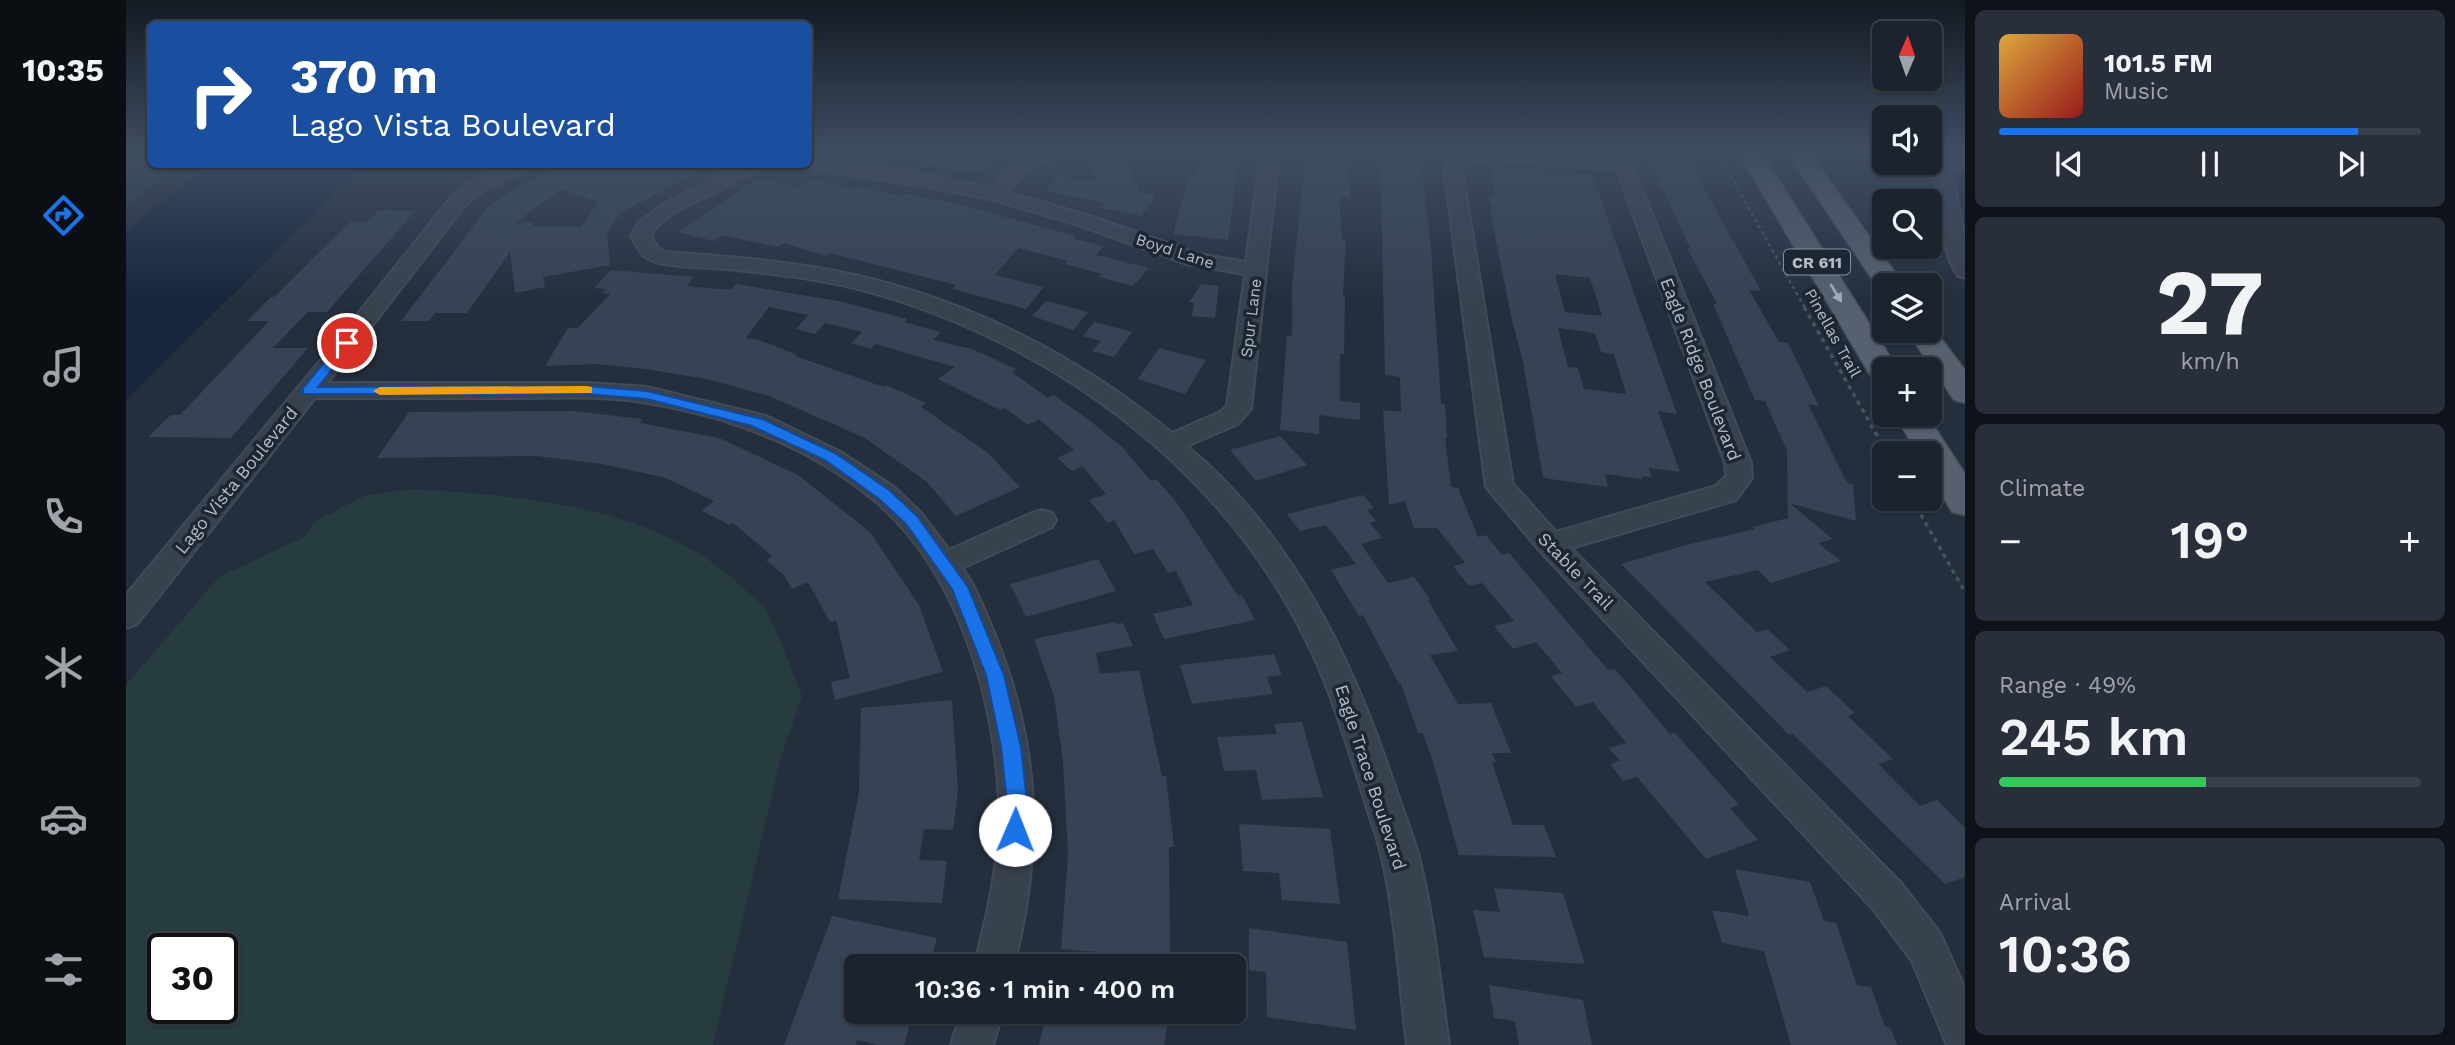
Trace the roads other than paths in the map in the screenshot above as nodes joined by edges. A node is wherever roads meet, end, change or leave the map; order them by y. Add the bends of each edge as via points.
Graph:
1 (458, 201) edge
2 (687, 201) edge
3 (1016, 201) edge
4 (1265, 201) edge
5 (1458, 201) edge
6 (1635, 201) edge
7 (1779, 201) edge
8 (1832, 201) edge
9 (1948, 201) edge
10 (1257, 270) junction
11 (1965, 272) edge
12 (1883, 273) edge
13 (1930, 343) edge
14 (1875, 357) edge
15 (308, 391) junction
16 (1965, 393) edge
17 (1918, 427) edge
18 (1172, 443) junction
19 (1965, 503) edge
20 (1042, 520) dead end
21 (1550, 544) junction
22 (944, 564) junction
23 (126, 616) edge
24 (997, 954) edge
25 (978, 1024) edge
26 (1965, 1038) edge
27 (972, 1045) edge
28 (1428, 1045) edge

1 - 15 street, Lago Vista Boulevard
2 - 18 street, Eagle Trace Boulevard via 645,227 641,236 650,252 662,258 824,276 885,289 942,309 1050,357
3 - 10 street, Boyd Lane via 1194,260
4 - 10 street, Spur Lane
5 - 21 street, Stable Trail via 1500,487
6 - 21 street, Eagle Ridge Boulevard via 1738,463 1739,478 1726,493
7 -> 14 main road, CR 611
8 - 12 main road, CR 611
9 - 11 street via 1959,263
10 - 18 street, Spur Lane via 1239,409 1229,418
13 - 16 main road
15 - 22 street via 587,390 647,395 757,422 830,457 884,494 911,520
15 - 23 street, Lago Vista Boulevard
17 - 19 main road
18 - 28 street, Eagle Trace Boulevard via 1228,502 1273,562 1312,621 1353,708 1404,872
20 - 22 street
21 - 26 street, Stable Trail via 1887,896 1926,947
22 - 24 street via 960,587 995,675 1011,747 1017,802 1012,884
25 - 27 street

